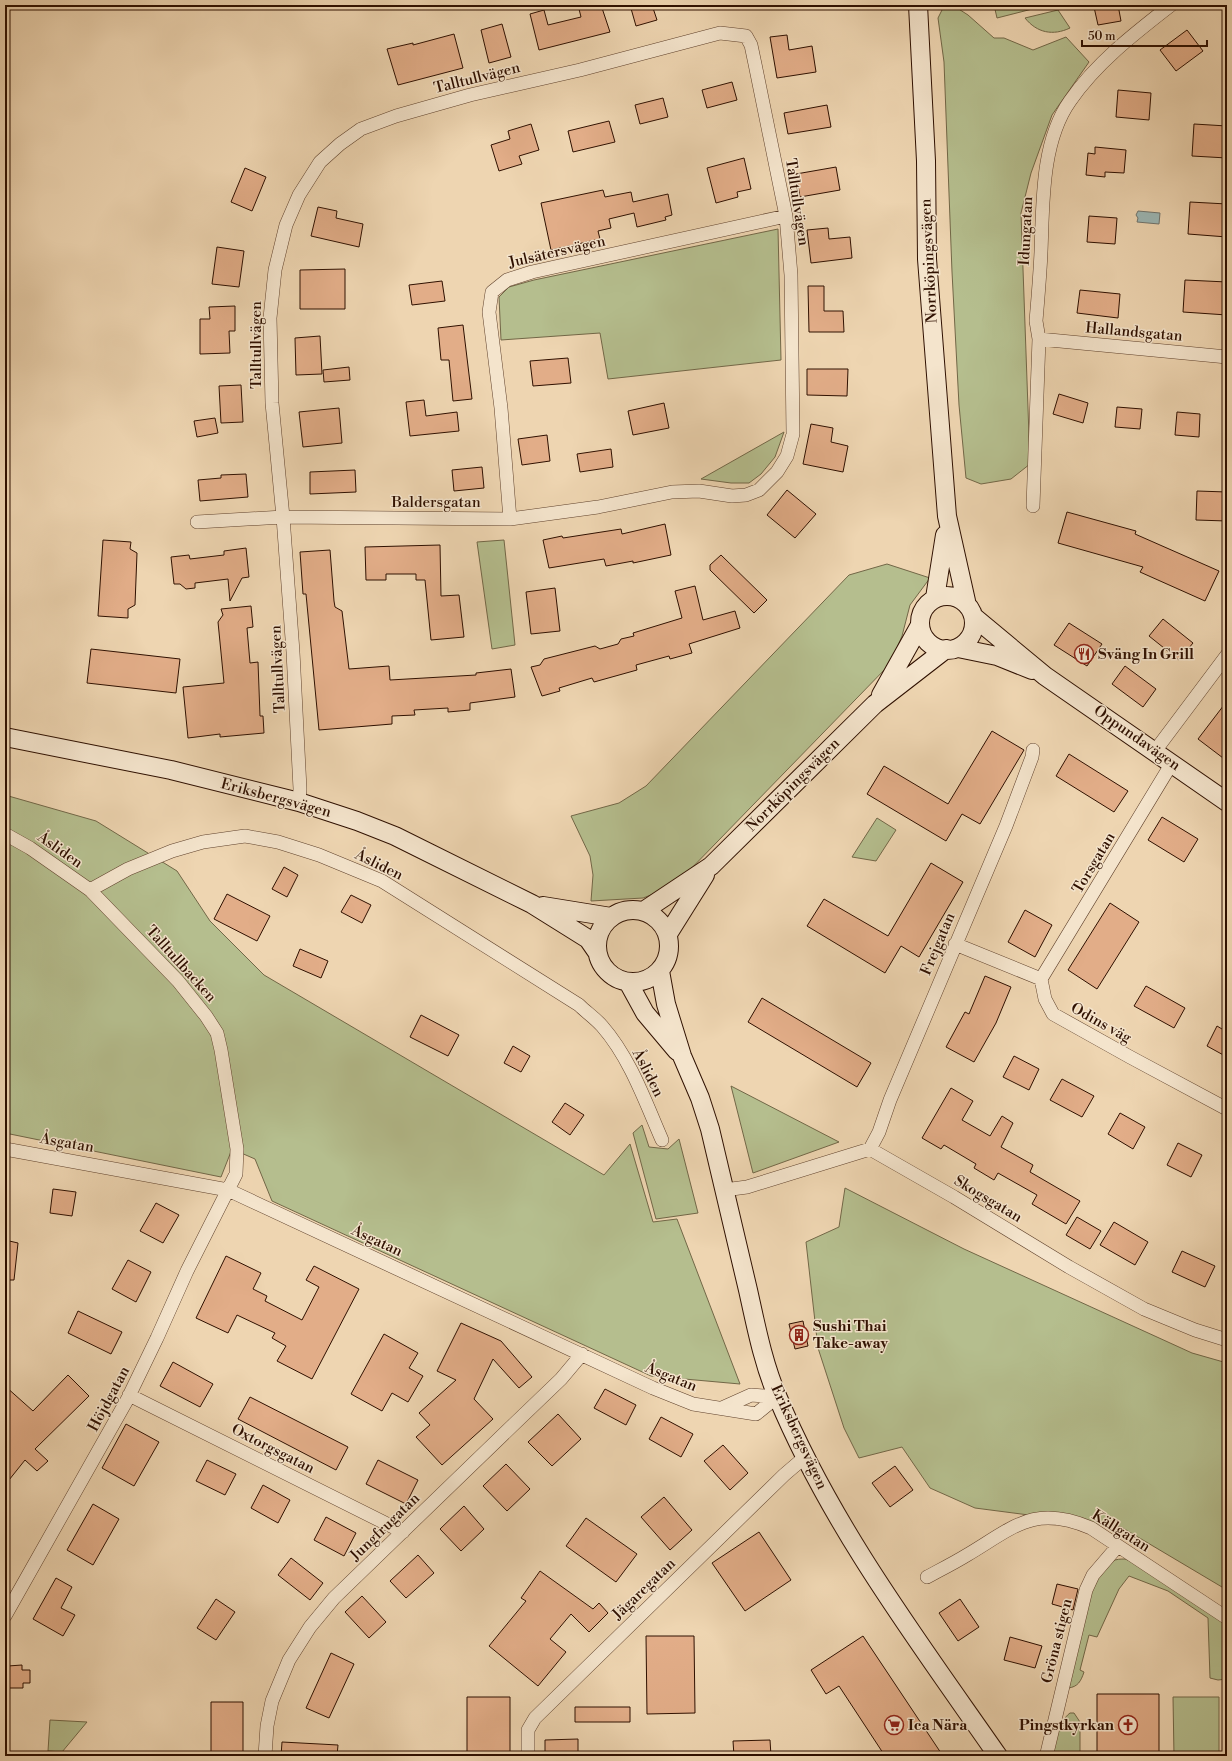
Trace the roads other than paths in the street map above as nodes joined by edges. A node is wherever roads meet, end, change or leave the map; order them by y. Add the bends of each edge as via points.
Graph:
1 (918, 5) edge
2 (1171, 5) edge
3 (786, 216) junction
4 (1039, 339) junction
5 (1227, 357) edge
6 (672, 492) joint
7 (1033, 506) dead end
8 (947, 516) junction
9 (283, 517) junction
10 (510, 519) junction
11 (197, 522) dead end
12 (935, 598) junction
13 (970, 609) junction
14 (919, 627) junction
15 (952, 649) junction
16 (1227, 655) edge
17 (1045, 676) junction
18 (875, 704) junction
19 (5, 737) edge
20 (1033, 750) dead end
21 (1155, 751) junction
22 (1172, 763) junction
23 (299, 802) junction
24 (1227, 802) edge
25 (5, 834) edge
26 (711, 866) junction
27 (90, 890) junction
28 (532, 904) junction
29 (645, 910) junction
30 (611, 917) junction
31 (668, 934) junction
32 (955, 944) junction
33 (597, 952) junction
34 (660, 971) junction
35 (1041, 979) junction
36 (628, 982) junction
37 (682, 1056) junction
38 (1227, 1109) edge
39 (662, 1140) dead end
40 (5, 1149) edge
41 (870, 1149) junction
42 (228, 1190) junction
43 (724, 1190) junction
44 (1227, 1340) edge
45 (582, 1354) junction
46 (129, 1396) junction
47 (777, 1397) junction
48 (722, 1408) junction
49 (805, 1457) junction
50 (403, 1532) junction
51 (1117, 1546) junction
52 (927, 1577) dead end
53 (5, 1616) edge
54 (1227, 1618) edge
55 (1047, 1753) dead end
56 (265, 1756) edge
57 (528, 1756) edge
58 (998, 1756) edge

1 - 8 main road, Norrköpingsvägen via 926,161 927,259
2 - 4 street, Idungatan via 1099,66 1069,102 1057,128 1046,165 1043,192 1036,321
3 - 6 street, Talltullvägen via 790,275 793,434 787,456 777,472 759,490 746,495 732,496 699,491
3 - 9 street, Talltullvägen via 751,45 746,36 720,33 470,96 396,116 361,129 320,162 299,195 286,225 275,270 270,318 272,403
3 - 10 street, Julsätersvägen via 532,272 507,280 492,292 489,312 501,408
4 - 5 street, Hallandsgatan
4 - 7 street, Idungatan
6 - 10 street, Baldersgatan via 598,507
8 - 12 main road, Norrköpingsvägen via 942,564
8 - 13 main road, Norrköpingsvägen via 956,564
9 - 10 street, Baldersgatan
9 - 11 street, Baldersgatan
9 - 23 street, Talltullvägen via 294,659
12 - 13 main road via 958,597
12 - 14 main road via 922,611
13 - 15 main road via 972,634 968,640
13 - 17 main road, Oppundavägen
14 - 15 main road via 929,644
14 - 18 main road, Norrköpingsvägen
15 - 17 main road, Oppundavägen via 997,656
15 - 18 main road, Norrköpingsvägen
16 - 21 street
17 - 21 main road, Oppundavägen
18 - 26 main road, Norrköpingsvägen
19 - 23 main road, Eriksbergsvägen via 171,770
20 - 32 street, Frejgatan via 1006,826
21 - 22 main road, Oppundavägen
22 - 24 main road, Oppundavägen
22 - 35 street, Torsgatan
23 - 28 main road, Eriksbergsvägen via 395,836
25 - 27 street, Åsliden via 30,848
26 - 29 main road, Norrköpingsvägen
26 - 31 main road, Norrköpingsvägen
27 - 39 street, Åsliden via 128,869 172,851 203,842 244,836 278,842 319,855 382,881 579,1005 602,1026 636,1081
27 - 42 street, Talltullbacken via 178,981 217,1033 237,1154 236,1174
28 - 30 main road, Eriksbergsvägen
28 - 33 main road, Eriksbergsvägen via 588,939
29 - 30 main road via 628,910
29 - 31 main road via 660,920
30 - 33 main road via 598,935
31 - 34 main road via 668,956
32 - 35 street
32 - 41 street, Frejgatan
33 - 36 main road via 604,968 610,974
34 - 36 main road via 646,979
34 - 37 main road, Eriksbergsvägen via 666,1004
35 - 38 street, Odins väg via 1045,998 1053,1014
36 - 37 main road, Eriksbergsvägen via 645,1013
37 - 43 main road, Eriksbergsvägen via 710,1129
40 - 42 street, Åsgatan
41 - 43 street via 747,1187
41 - 44 street, Skogsgatan via 1144,1309
42 - 45 street, Åsgatan
42 - 46 street, Höjdgatan
43 - 47 main road, Eriksbergsvägen via 763,1353
45 - 48 street, Åsgatan via 693,1404
45 - 50 street, Jungfrugatan via 527,1412
46 - 50 street, Oxtorgsgatan
46 - 53 street, Höjdgatan
47 - 48 street via 751,1395
47 - 48 street, Åsgatan via 756,1414
47 - 49 main road, Eriksbergsvägen
49 - 57 street, Jägaregatan via 535,1718 528,1730
49 - 58 main road, Eriksbergsvägen via 846,1531 892,1604
50 - 56 street, Jungfrugatan via 334,1598 310,1627 289,1660 272,1701
51 - 52 street, Källgatan via 1091,1528 1076,1522 1056,1519 1025,1521
51 - 54 street, Källgatan
51 - 55 street, Gröna stigen via 1093,1575 1086,1590

